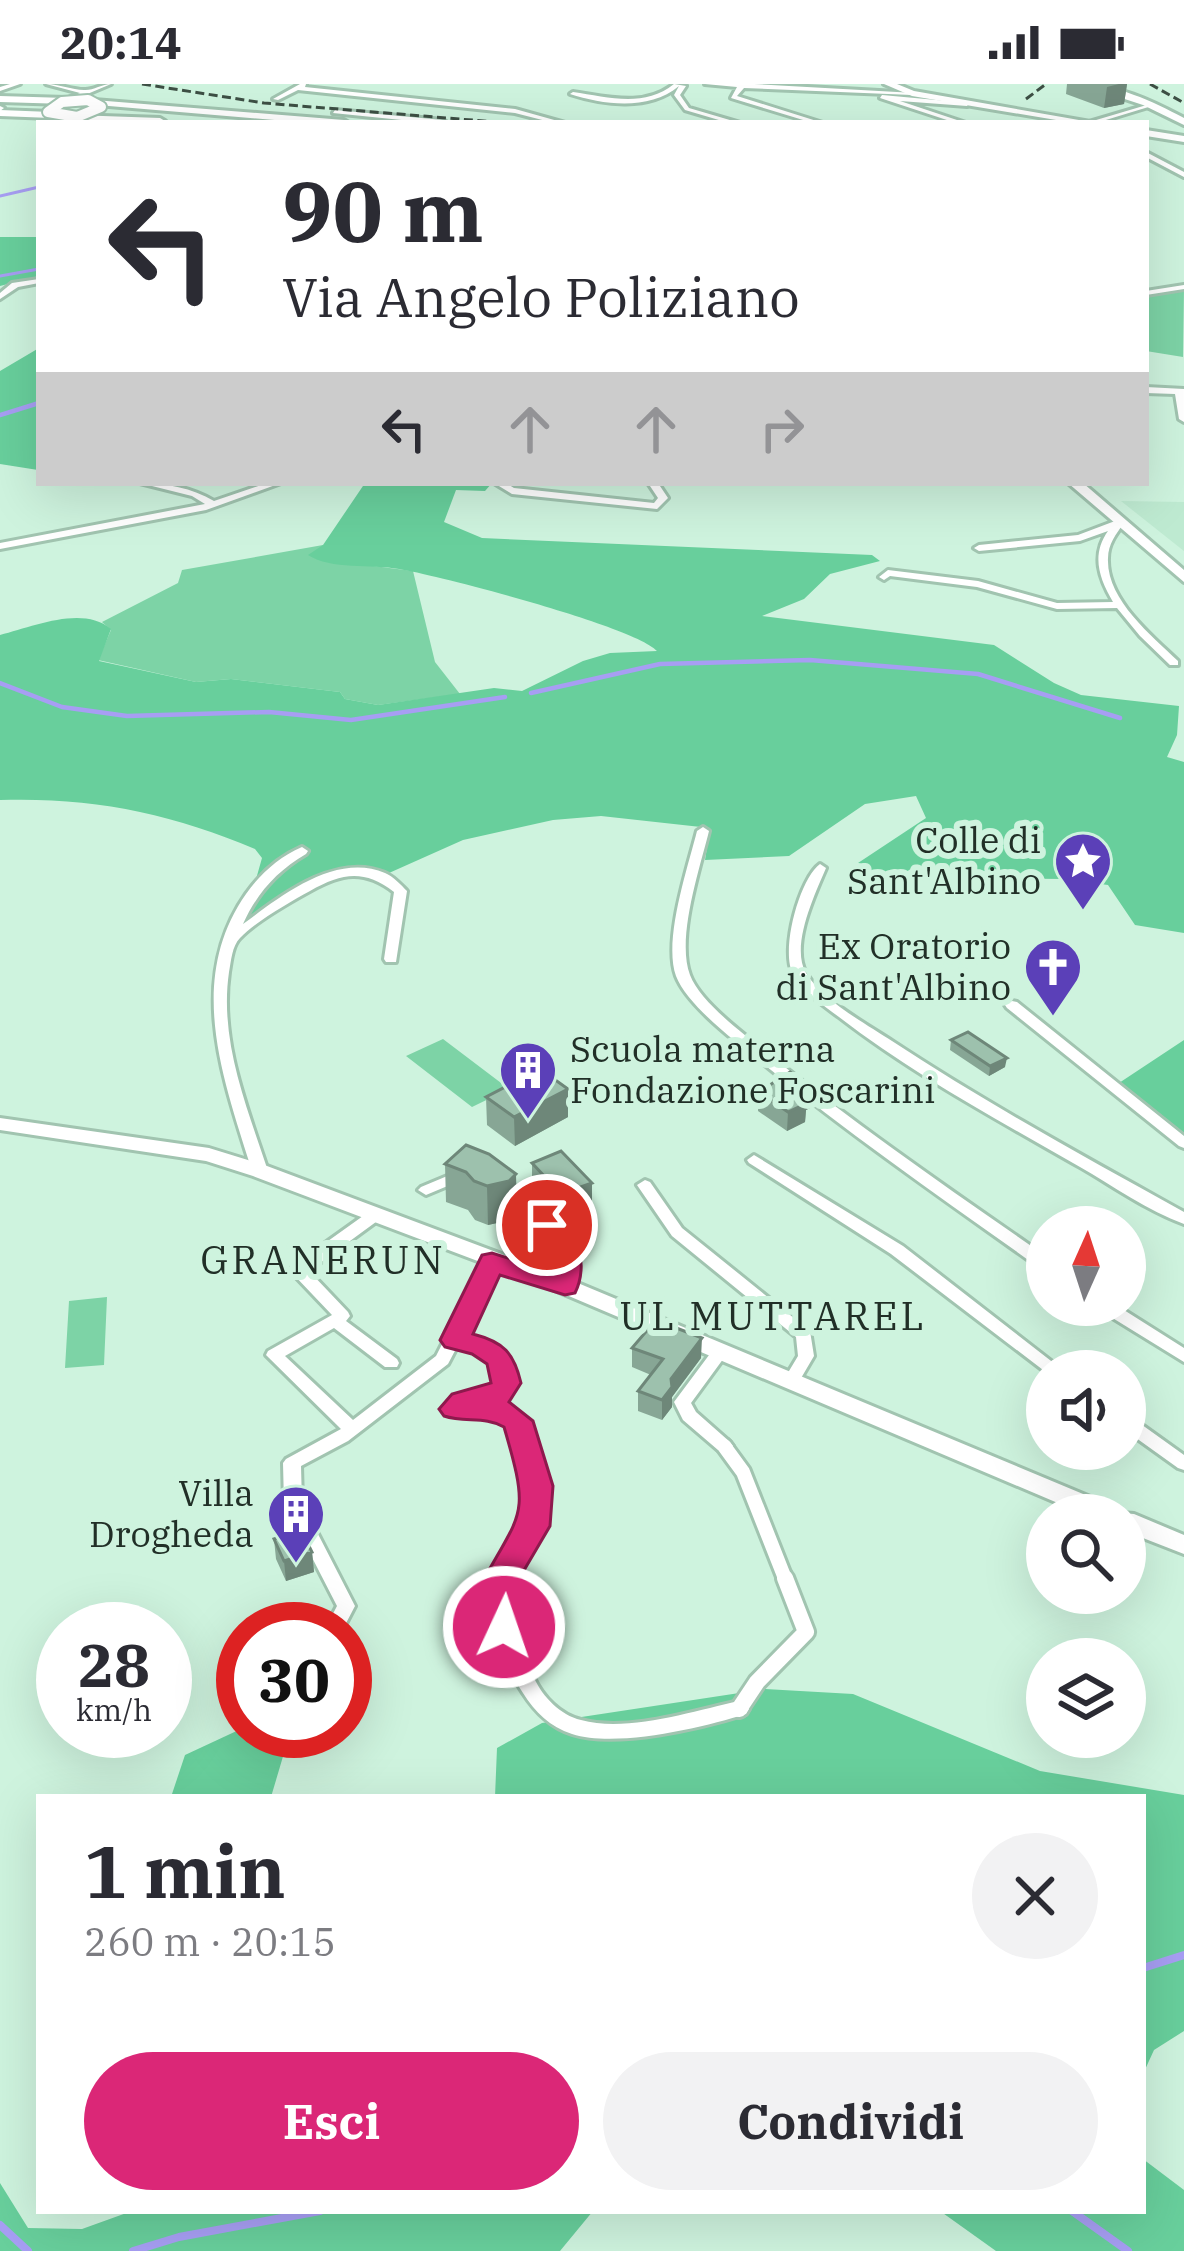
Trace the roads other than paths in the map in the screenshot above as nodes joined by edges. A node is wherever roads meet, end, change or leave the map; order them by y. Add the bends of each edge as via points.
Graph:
1 (17, 84) edge
2 (49, 84) edge
3 (108, 84) edge
4 (120, 84) edge
5 (665, 84) edge
6 (683, 84) edge
7 (889, 84) edge
8 (1084, 84) edge
9 (712, 85) edge
10 (752, 85) edge
11 (300, 86) edge
12 (742, 86) edge
13 (0, 89) edge
14 (83, 91) junction
15 (912, 92) junction
16 (573, 94) dead end
17 (706, 97) dead end
18 (276, 99) dead end
19 (981, 101) junction
20 (1151, 105) junction
21 (0, 107) edge
22 (75, 107) edge
23 (883, 110) dead end
24 (333, 117) edge
25 (150, 120) edge
26 (238, 120) edge
27 (309, 120) edge
28 (387, 120) edge
29 (548, 120) edge
30 (726, 120) edge
31 (810, 120) edge
32 (930, 120) edge
33 (954, 120) edge
34 (1075, 120) edge
35 (1099, 120) edge
36 (1184, 122) edge
37 (1149, 134) edge
38 (1184, 140) edge
39 (1149, 156) edge
40 (1184, 175) edge
41 (36, 282) edge
42 (1184, 287) edge
43 (1149, 293) edge
44 (0, 297) edge
45 (1149, 390) edge
46 (1181, 392) edge
47 (1184, 419) edge
48 (159, 486) edge
49 (268, 486) edge
50 (504, 486) edge
51 (655, 486) edge
52 (1078, 486) edge
53 (1093, 486) edge
54 (214, 505) junction
55 (1119, 523) junction
56 (0, 546) edge
57 (979, 548) dead end
58 (1184, 563) edge
59 (884, 577) dead end
60 (1184, 578) edge
61 (1117, 604) junction
62 (1175, 658) edge
63 (703, 831) dead end
64 (302, 851) dead end
65 (820, 868) dead end
66 (229, 940) junction
67 (392, 959) dead end
68 (1012, 1005) dead end
69 (0, 1124) edge
70 (1184, 1143) edge
71 (754, 1160) dead end
72 (474, 1170) edge
73 (260, 1171) junction
74 (492, 1180) edge
75 (645, 1185) dead end
76 (426, 1190) dead end
77 (375, 1215) junction
78 (1184, 1219) edge
79 (1026, 1249) edge
80 (492, 1262) junction
81 (565, 1286) junction
82 (334, 1320) junction
83 (1136, 1326) edge
84 (455, 1340) junction
85 (1028, 1350) edge
86 (721, 1351) junction
87 (1184, 1357) edge
88 (391, 1363) dead end
89 (791, 1381) junction
90 (351, 1429) junction
91 (1146, 1436) edge
92 (724, 1446) joint
93 (1184, 1464) edge
94 (1061, 1494) edge
95 (1146, 1530) edge
96 (1184, 1545) edge
97 (344, 1602) edge
98 (739, 1709) joint

1 - 13 street
2 - 14 street
3 - 14 street
4 - 22 street
5 - 6 street
6 - 16 street via 636,101
6 - 30 street via 677,95 687,109
7 - 15 street
8 - 20 main road
9 - 12 street
9 - 17 street
10 - 12 street
10 - 15 street
11 - 18 street
11 - 29 street
12 - 31 street via 733,98
14 - 22 street, bridge
15 - 19 street
19 - 33 street via 882,97
19 - 34 street
20 - 35 street
20 - 36 main road
21 - 22 street
22 - 24 street
22 - 25 street
22 - 26 street
22 - 27 street
23 - 32 street
24 - 28 street
37 - 38 street
39 - 40 street
41 - 44 street
42 - 43 street
45 - 46 street
46 - 47 street
48 - 54 street
49 - 54 street
50 - 51 street via 657,506 664,498
52 - 55 street
53 - 58 street
54 - 56 street
55 - 57 street via 1080,538
55 - 60 street
55 - 61 street via 1100,552
59 - 61 street via 937,577 1074,609
61 - 62 street
63 - 79 street via 685,910 683,981 779,1070
64 - 66 street via 266,877
65 - 78 street via 794,948 807,985 963,1090
66 - 67 street via 319,880 374,874 401,891
66 - 73 street via 216,1000
68 - 70 street
69 - 73 street via 209,1155
71 - 85 street via 897,1250
72 - 76 street
73 - 77 street
74 - 81 street via 562,1240
75 - 89 street via 677,1232 804,1335 806,1356
77 - 80 street
77 - 82 street via 299,1270 341,1311
80 - 81 street
80 - 84 street
81 - 86 street
82 - 88 street
82 - 90 street via 274,1355
83 - 87 street
84 - 90 street via 442,1360
84 - 98 street via 500,1359 506,1383 500,1394 455,1409 510,1415 533,1465 534,1526 496,1588 514,1659 545,1713 566,1726 634,1731
86 - 89 street
86 - 92 street via 682,1402
89 - 94 street
90 - 97 street via 292,1462 293,1503
91 - 93 street
92 - 98 street via 743,1472 806,1632
95 - 96 street

